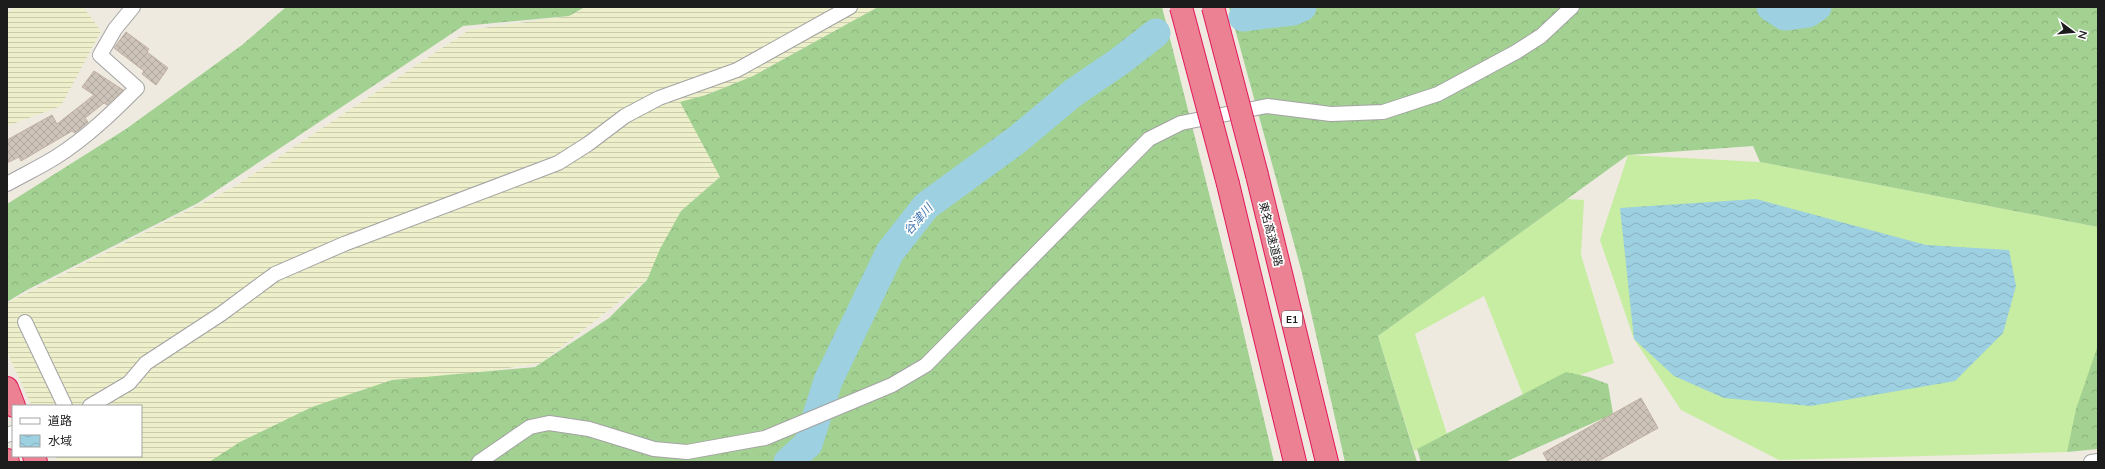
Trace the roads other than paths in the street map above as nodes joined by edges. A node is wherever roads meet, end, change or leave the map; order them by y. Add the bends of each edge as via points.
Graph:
1 (132, 7) edge
2 (850, 7) edge
3 (1182, 7) edge
4 (1213, 7) edge
5 (1572, 7) edge
6 (7, 184) edge
7 (25, 322) dead end
8 (7, 388) edge
9 (14, 405) edge
10 (65, 405) edge
11 (92, 405) edge
12 (2098, 461) edge
13 (479, 462) edge
14 (1295, 462) edge
15 (1328, 462) edge
16 (2091, 462) edge

1 - 6 street via 114,29 100,55 137,88 95,128 55,158
2 - 11 street via 737,70 659,98 625,116 558,163 344,244 276,274 146,363 129,383
3 - 14 highway, bridge
4 - 15 highway, 東名高速道路 / E1, bridge
5 - 13 street via 1540,36 1516,52 1438,94 1383,112 1332,114 1267,106 1181,122 1149,139 926,365 892,386 765,438 686,452 654,449 589,429 549,423 530,427
7 - 10 street
8 - 9 highway
12 - 16 street

